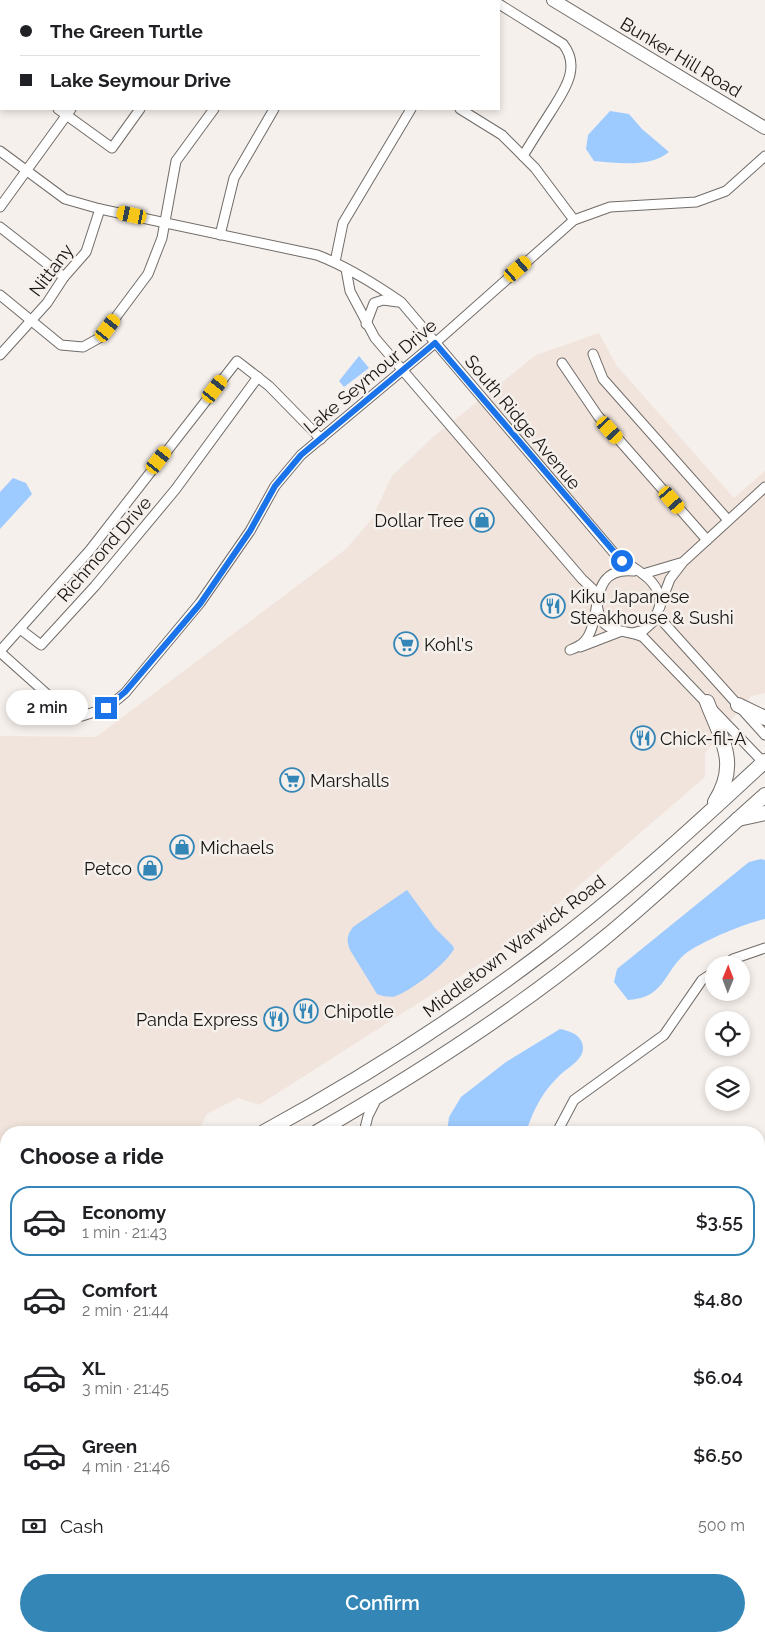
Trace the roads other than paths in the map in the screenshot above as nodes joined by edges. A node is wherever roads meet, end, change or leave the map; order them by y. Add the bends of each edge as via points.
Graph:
1 (552, 0) edge
2 (500, 5) edge
3 (139, 110) edge
4 (213, 110) edge
5 (273, 110) edge
6 (410, 110) edge
7 (462, 110) edge
8 (69, 112) edge
9 (765, 128) edge
10 (0, 151) edge
11 (523, 156) junction
12 (765, 156) edge
13 (27, 171) junction
14 (0, 207) edge
15 (100, 208) junction
16 (574, 220) junction
17 (165, 222) junction
18 (0, 227) edge
19 (220, 234) junction
20 (335, 262) junction
21 (346, 269) junction
22 (64, 277) junction
23 (0, 295) edge
24 (401, 302) junction
25 (32, 321) junction
26 (366, 324) junction
27 (435, 343) junction
28 (593, 354) dead end
29 (0, 355) edge
30 (562, 363) dead end
31 (403, 370) junction
32 (258, 377) junction
33 (321, 439) junction
34 (765, 487) edge
35 (728, 520) junction
36 (707, 540) junction
37 (683, 562) junction
38 (642, 573) junction
39 (598, 597) junction
40 (659, 611) junction
41 (20, 629) junction
42 (619, 632) junction
43 (632, 634) junction
44 (0, 652) edge
45 (707, 702) junction
46 (738, 705) junction
47 (765, 718) edge
48 (765, 735) edge
49 (765, 762) edge
50 (765, 795) edge
51 (765, 813) edge
52 (706, 815) junction
53 (738, 819) junction
54 (765, 948) edge
55 (742, 956) edge
56 (705, 978) edge
57 (377, 1098) junction
58 (274, 1126) edge
59 (328, 1126) edge
60 (366, 1126) edge
61 (560, 1126) edge

1 - 9 main road, Bunker Hill Road
2 - 11 street via 563,44 570,52 571,75 566,90
3 - 8 street via 112,148
4 - 17 street via 176,161
5 - 19 street via 234,178
6 - 20 street via 343,223
7 - 11 street via 502,135
8 - 13 street
10 - 13 street, South Ridge Avenue
11 - 16 street
12 - 16 street, Lake Seymour Drive via 726,191 696,202 610,206
13 - 14 street
13 - 15 street, South Ridge Avenue via 65,199
15 - 17 street, South Ridge Avenue
15 - 22 street, Nittany via 86,252
16 - 27 street, Lake Seymour Drive
17 - 19 street, South Ridge Avenue
17 - 25 street via 157,255 148,274 101,337 83,347 72,348 61,345
18 - 22 street
19 - 20 street, South Ridge Avenue via 317,255
20 - 21 street, South Ridge Avenue
21 - 24 street, South Ridge Avenue
21 - 26 street via 350,291
22 - 25 street, Nittany
23 - 25 street
24 - 26 street via 383,300 374,303
24 - 27 street, South Ridge Avenue
25 - 29 street, Nittany
26 - 31 street
27 - 31 street, Lake Seymour Drive
27 - 38 street, South Ridge Avenue via 614,553
28 - 35 street via 603,379
30 - 36 street via 598,416
31 - 33 street, Lake Seymour Drive
31 - 39 street
32 - 33 street
32 - 41 street, Richmond Drive via 237,361 90,550
32 - 41 street, Richmond Drive via 175,490 41,645
33 - 44 street, Lake Seymour Drive via 301,455 275,486 250,531 200,604 125,692 106,708 82,716 68,712
34 - 35 street
35 - 36 street
36 - 37 street
37 - 38 street via 663,570
37 - 40 street via 670,579
38 - 39 street via 626,571 612,575 603,584
38 - 40 street, South Ridge Avenue via 656,587
39 - 42 street via 602,619
39 - 42 street via 588,636 570,650
40 - 43 street via 648,627
40 - 46 street, South Ridge Avenue
41 - 44 street, Richmond Drive
42 - 43 street
43 - 45 street via 646,640
45 - 49 street
45 - 52 main road via 724,740 728,764 724,784
46 - 47 main road
46 - 48 street, South Ridge Avenue
49 - 52 main road, Middletown Warwick Road
50 - 53 main road
51 - 53 main road
52 - 58 main road, Middletown Warwick Road via 601,907 465,1010 355,1080
53 - 57 main road via 602,940 481,1030
54 - 55 street
56 - 61 street via 664,1034 574,1100
57 - 59 main road
57 - 60 street

